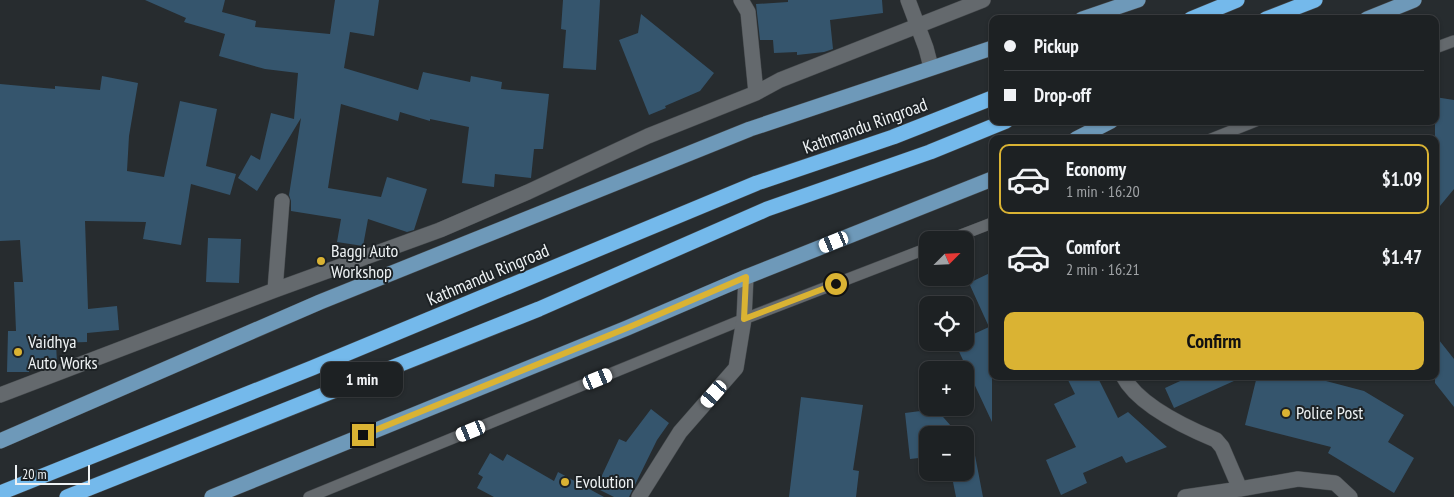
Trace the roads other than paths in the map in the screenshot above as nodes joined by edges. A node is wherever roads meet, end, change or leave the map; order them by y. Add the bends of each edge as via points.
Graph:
1 (742, 0) edge
2 (908, 0) edge
3 (983, 0) edge
4 (1138, 0) edge
5 (1237, 0) edge
6 (1315, 0) edge
7 (1414, 0) edge
8 (1393, 4) edge
9 (1094, 15) edge
10 (1201, 15) edge
11 (1276, 15) edge
12 (1374, 15) edge
13 (918, 26) junction
14 (1454, 41) edge
15 (1439, 47) edge
16 (989, 49) edge
17 (931, 67) junction
18 (756, 93) junction
19 (989, 99) edge
20 (996, 125) edge
21 (1104, 125) edge
22 (1246, 125) edge
23 (1084, 135) edge
24 (1221, 135) edge
25 (989, 180) edge
26 (282, 201) dead end
27 (989, 223) edge
28 (970, 231) edge
29 (919, 251) edge
30 (746, 277) junction
31 (275, 290) junction
32 (744, 319) junction
33 (1125, 380) edge
34 (0, 395) edge
35 (0, 441) edge
36 (1240, 489) junction
37 (0, 493) edge
38 (1210, 495) edge
39 (67, 497) edge
40 (212, 497) edge
41 (309, 497) edge
42 (639, 497) edge
43 (1184, 497) edge
44 (1350, 497) edge

1 - 18 street via 748,12
2 - 13 street
3 - 13 street
4 - 9 main road
5 - 10 highway
6 - 11 highway
7 - 8 main road
8 - 12 main road
13 - 17 street
13 - 18 street via 780,80
14 - 15 lane
16 - 17 main road
17 - 35 main road via 750,129 320,302
18 - 31 street via 648,136 440,230
19 - 37 highway, Kathmandu Ringroad via 893,137 757,184
20 - 39 highway via 930,152 767,209 539,309
21 - 23 main road
22 - 24 lane
25 - 30 main road
26 - 31 street
27 - 28 lane
29 - 32 lane
30 - 32 street
30 - 40 main road
31 - 34 street
32 - 41 lane
32 - 42 street via 736,368 680,432
33 - 36 street via 1152,407 1216,440
36 - 38 street
36 - 44 street via 1298,479 1335,483
38 - 43 street

